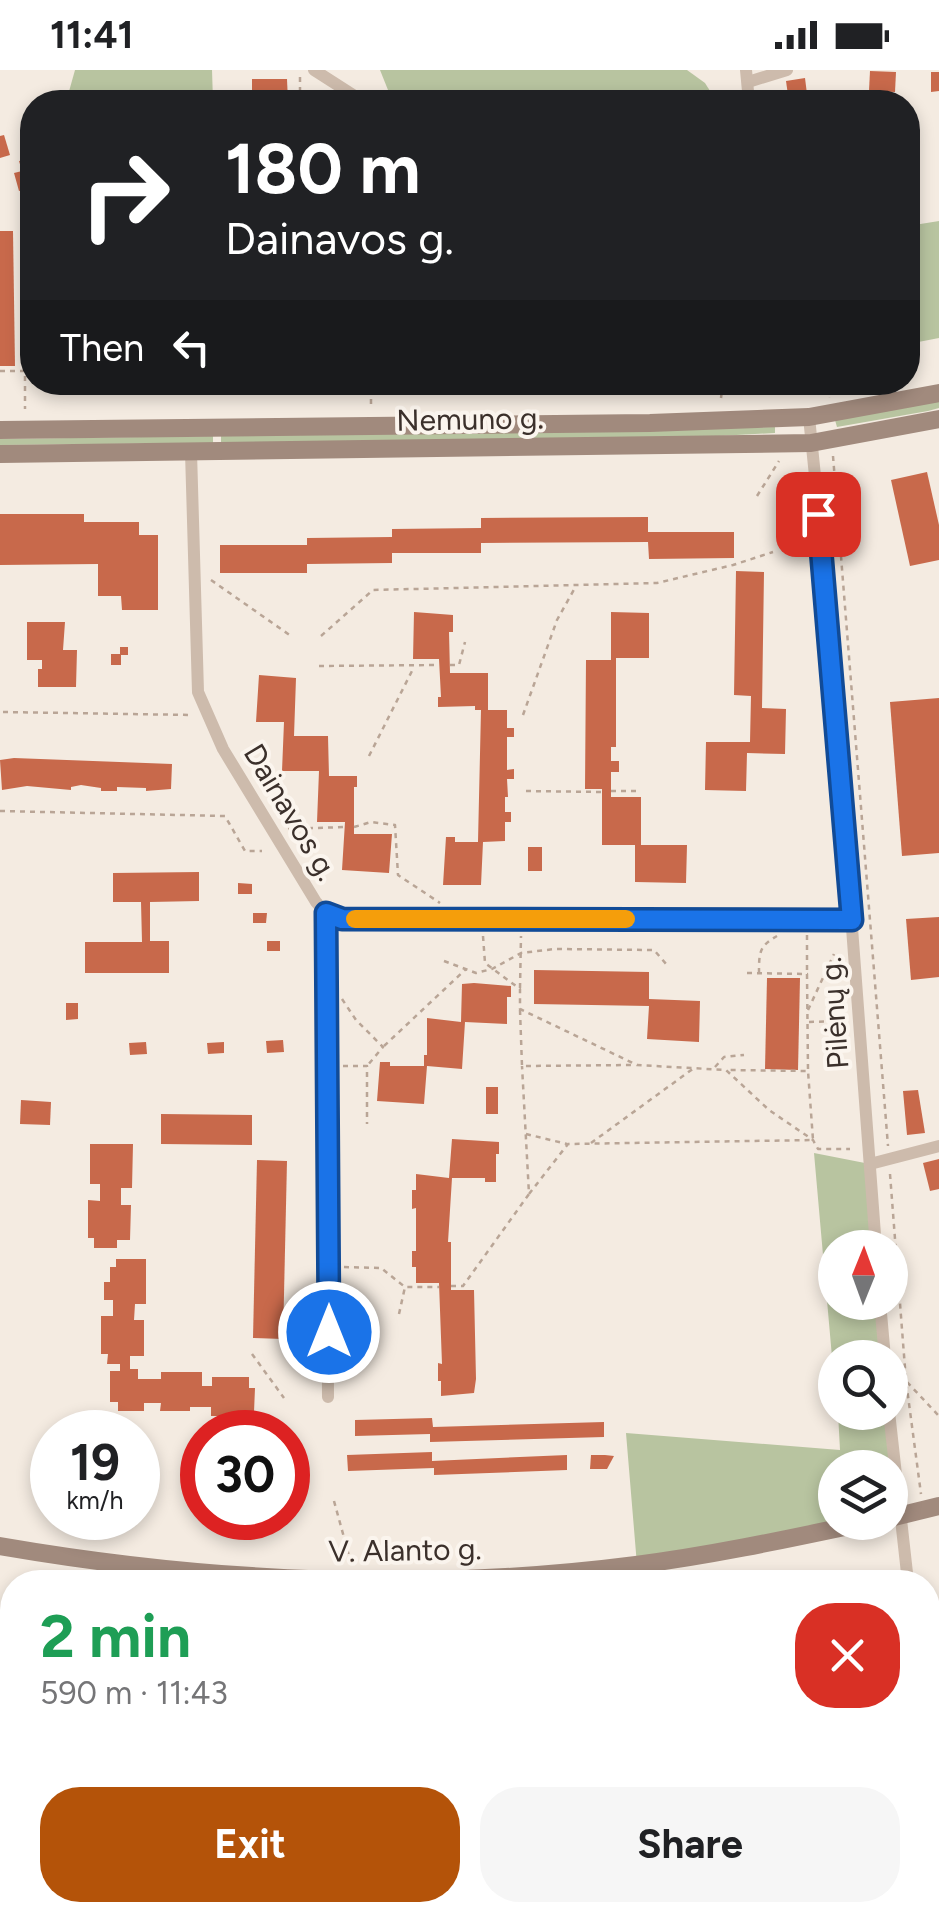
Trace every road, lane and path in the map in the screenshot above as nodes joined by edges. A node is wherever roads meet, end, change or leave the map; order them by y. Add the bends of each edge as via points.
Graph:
1 (314, 70) edge
2 (787, 70) edge
3 (748, 76) edge
4 (345, 90) edge
5 (939, 393) edge
6 (26, 395) edge
7 (371, 395) edge
8 (722, 395) edge
9 (721, 398) dead end
10 (371, 404) dead end
11 (26, 408) dead end
12 (809, 417) junction
13 (939, 419) edge
14 (0, 430) edge
15 (810, 443) junction
16 (191, 452) junction
17 (0, 454) edge
18 (833, 458) dead end
19 (779, 461) dead end
20 (757, 496) dead end
21 (773, 552) dead end
22 (193, 567) junction
23 (577, 585) junction
24 (291, 636) dead end
25 (321, 636) dead end
26 (465, 642) dead end
27 (439, 665) dead end
28 (450, 665) dead end
29 (320, 666) dead end
30 (415, 666) junction
31 (3, 712) dead end
32 (195, 715) dead end
33 (523, 715) dead end
34 (369, 756) dead end
35 (526, 791) dead end
36 (602, 792) dead end
37 (611, 792) dead end
38 (640, 792) dead end
39 (1, 810) edge
40 (345, 827) dead end
41 (354, 827) dead end
42 (285, 829) dead end
43 (262, 851) dead end
44 (326, 913) junction
45 (482, 919) junction
46 (522, 919) junction
47 (448, 920) junction
48 (852, 920) junction
49 (807, 933) junction
50 (820, 933) dead end
51 (780, 934) dead end
52 (794, 934) dead end
53 (520, 953) junction
54 (834, 954) dead end
55 (444, 961) dead end
56 (667, 964) dead end
57 (466, 969) junction
58 (492, 970) junction
59 (747, 972) dead end
60 (759, 973) junction
61 (808, 974) junction
62 (326, 976) junction
63 (520, 989) junction
64 (520, 1009) junction
65 (808, 1011) junction
66 (840, 1021) dead end
67 (808, 1022) junction
68 (383, 1047) junction
69 (744, 1055) dead end
70 (637, 1064) junction
71 (326, 1066) junction
72 (367, 1066) junction
73 (522, 1066) junction
74 (696, 1066) junction
75 (714, 1068) junction
76 (726, 1070) junction
77 (808, 1071) junction
78 (367, 1124) dead end
79 (524, 1134) junction
80 (813, 1140) junction
81 (568, 1144) junction
82 (590, 1144) junction
83 (939, 1146) edge
84 (850, 1148) dead end
85 (889, 1160) junction
86 (870, 1164) junction
87 (530, 1194) junction
88 (875, 1230) edge
89 (328, 1267) junction
90 (439, 1286) dead end
91 (451, 1286) dead end
92 (405, 1288) junction
93 (398, 1314) dead end
94 (903, 1340) edge
95 (252, 1354) dead end
96 (908, 1383) edge
97 (908, 1391) edge
98 (328, 1397) dead end
99 (284, 1398) dead end
100 (939, 1416) edge
101 (334, 1501) dead end
102 (931, 1509) edge
103 (818, 1531) edge
104 (900, 1540) edge
105 (0, 1546) edge
106 (183, 1570) edge
107 (353, 1570) edge
108 (576, 1570) edge
109 (906, 1570) edge

1 - 4 street
2 - 3 street
5 - 12 main road, Nemuno g.
6 - 11 path
7 - 10 path
8 - 9 path
12 - 14 main road, Nemuno g.
12 - 15 street, Pilėnų g.
13 - 15 main road, Nemuno g.
15 - 16 main road, Nemuno g.
15 - 48 street, Pilėnų g.
16 - 17 main road, Nemuno g.
16 - 22 street, Dainavos g.
18 - 85 path
19 - 20 path
21 - 23 path via 658,583
22 - 24 path
22 - 44 street, Dainavos g. via 195,672 204,710
23 - 25 path via 372,590
23 - 33 path via 556,620
26 - 28 path via 459,665
27 - 30 path
29 - 30 path
30 - 34 path
31 - 32 path
35 - 36 path
37 - 38 path
39 - 43 path via 225,816 245,851
40 - 42 path
41 - 47 path via 395,825 398,875 438,899
44 - 47 street, Dainavos g. via 342,919
44 - 62 street
45 - 46 street, Dainavos g.
45 - 47 street, Dainavos g.
45 - 58 path via 484,964
46 - 48 street, Dainavos g.
46 - 53 path
48 - 86 street, Pilėnų g.
49 - 50 path
49 - 52 path
49 - 61 path
51 - 60 path via 763,944
53 - 56 path via 654,950
53 - 58 path
53 - 63 path
54 - 65 path
55 - 57 path
57 - 58 path
57 - 68 path
58 - 63 path
59 - 60 path
60 - 61 path
61 - 65 path
62 - 68 path
62 - 71 street
63 - 64 path
64 - 70 path
64 - 73 path
65 - 67 path
66 - 67 path
67 - 77 path
68 - 72 path
69 - 75 path via 724,1057
70 - 73 path
70 - 74 path
71 - 72 path
71 - 89 street
72 - 78 path
73 - 79 path
74 - 75 path
74 - 82 path
75 - 76 path
76 - 77 path
76 - 80 path
77 - 80 path
79 - 81 path
79 - 87 path
80 - 82 path
80 - 84 path via 818,1149
81 - 82 path
81 - 87 path
83 - 85 street
85 - 86 street
85 - 94 path
86 - 88 street, Pilėnų g.
87 - 91 path via 462,1286
89 - 92 path via 381,1268
89 - 98 street
90 - 92 path
92 - 93 path
95 - 99 path
96 - 100 path
97 - 102 path
101 - 107 path
103 - 108 main road, V. Alanto g.
104 - 109 street
105 - 106 main road, V. Alanto g.

